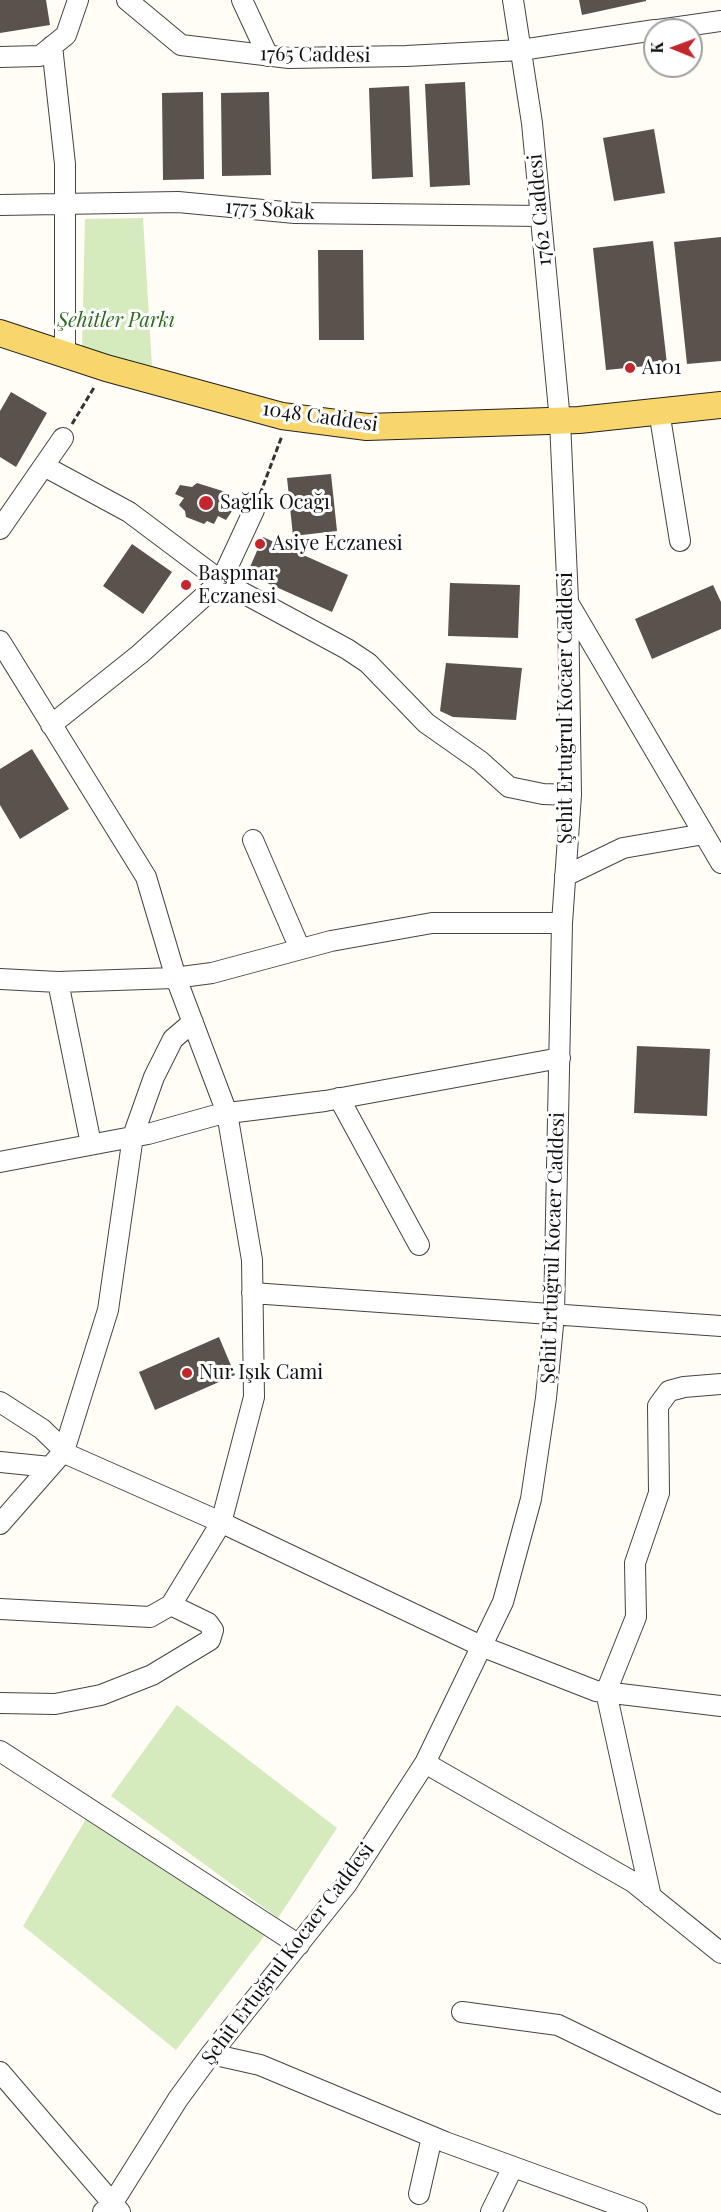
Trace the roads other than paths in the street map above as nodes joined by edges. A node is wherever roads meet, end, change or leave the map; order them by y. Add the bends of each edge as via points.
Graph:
1 (78, 0) edge
2 (127, 0) edge
3 (242, 0) edge
4 (513, 0) edge
5 (721, 21) edge
6 (703, 23) edge
7 (643, 32) edge
8 (521, 50) junction
9 (46, 51) junction
10 (268, 56) junction
11 (0, 57) edge
12 (65, 204) junction
13 (0, 205) edge
14 (540, 216) junction
15 (0, 333) edge
16 (65, 355) junction
17 (721, 405) edge
18 (659, 411) junction
19 (560, 421) junction
20 (63, 438) road end
21 (44, 466) junction
22 (254, 510) road end
23 (0, 529) edge
24 (680, 541) dead end
25 (221, 581) junction
26 (568, 601) junction
27 (0, 641) edge
28 (51, 725) junction
29 (571, 795) junction
30 (704, 834) junction
31 (253, 840) dead end
32 (721, 863) edge
33 (565, 876) junction
34 (562, 923) junction
35 (300, 949) junction
36 (176, 978) junction
37 (0, 979) edge
38 (58, 982) junction
39 (193, 1022) junction
40 (560, 1058) junction
41 (339, 1098) junction
42 (227, 1113) junction
43 (133, 1136) junction
44 (91, 1144) junction
45 (0, 1162) edge
46 (420, 1245) dead end
47 (252, 1293) junction
48 (554, 1315) junction
49 (721, 1326) edge
50 (721, 1384) edge
51 (0, 1402) edge
52 (64, 1451) junction
53 (0, 1462) edge
54 (50, 1467) junction
55 (221, 1523) junction
56 (0, 1524) edge
57 (171, 1605) junction
58 (0, 1609) edge
59 (481, 1646) junction
60 (606, 1692) junction
61 (0, 1703) edge
62 (721, 1706) edge
63 (0, 1751) edge
64 (426, 1762) junction
65 (651, 1897) junction
66 (299, 1945) junction
67 (721, 1953) edge
68 (462, 2012) dead end
69 (211, 2054) junction
70 (0, 2072) edge
71 (721, 2104) edge
72 (432, 2137) junction
73 (513, 2167) junction
74 (419, 2194) dead end
75 (112, 2209) edge
76 (630, 2211) edge
77 (491, 2212) edge

1 - 9 street via 66,35
2 - 10 street, 1765 Caddesi via 181,45
3 - 10 street
4 - 8 street, 1762 Caddesi
5 - 6 street, 1765 Caddesi
7 - 8 street, 1765 Caddesi
8 - 10 street, 1765 Caddesi via 406,56
8 - 14 street, 1762 Caddesi
9 - 11 street
9 - 12 street via 65,164
12 - 13 street, 1775 Sokak
12 - 14 street, 1775 Sokak via 178,201 295,213
12 - 16 street
14 - 19 street, 1762 Caddesi
15 - 16 main road, 1048 Caddesi
16 - 19 main road, 1048 Caddesi via 289,417 367,427
17 - 18 main road, 1048 Caddesi
18 - 19 main road, 1048 Caddesi
18 - 24 street
19 - 26 street, Şehit Ertuğrul Kocaer Caddesi
20 - 21 street
21 - 23 street
21 - 25 street via 129,512
22 - 25 street
25 - 28 street via 140,654
25 - 29 street via 368,663 426,723 509,787
26 - 29 street, Şehit Ertuğrul Kocaer Caddesi
26 - 30 street
27 - 28 street
28 - 36 street via 146,877
29 - 33 street, Şehit Ertuğrul Kocaer Caddesi
30 - 32 street
30 - 33 street via 623,848
31 - 35 street
33 - 34 street, Şehit Ertuğrul Kocaer Caddesi
34 - 35 street via 432,923
34 - 40 street, Şehit Ertuğrul Kocaer Caddesi
35 - 36 street via 212,973
36 - 38 street
36 - 39 street
37 - 38 street
38 - 44 street
39 - 42 street
39 - 43 street via 172,1039
40 - 41 street
40 - 48 street, Şehit Ertuğrul Kocaer Caddesi
41 - 42 street
41 - 46 street
42 - 43 street
42 - 47 street via 252,1260
43 - 44 street
43 - 52 street via 108,1310
44 - 45 street
47 - 48 street
47 - 55 street via 254,1397
48 - 49 street
48 - 59 street, Şehit Ertuğrul Kocaer Caddesi via 531,1499 503,1602
50 - 60 street via 669,1391 658,1406 659,1493 635,1563 636,1617
51 - 52 street via 42,1429
52 - 54 street
52 - 55 street
53 - 54 street
54 - 56 street
55 - 57 street
55 - 59 street
57 - 58 street via 150,1617
57 - 61 street via 207,1623 213,1630 210,1640 152,1675 101,1695 55,1704
59 - 60 street
59 - 64 street, Şehit Ertuğrul Kocaer Caddesi
60 - 62 street
60 - 65 street
63 - 66 street
64 - 65 street via 633,1882
64 - 66 street, Şehit Ertuğrul Kocaer Caddesi via 346,1885
65 - 67 street
66 - 69 street, Şehit Ertuğrul Kocaer Caddesi
68 - 71 street via 558,2025
69 - 72 street via 260,2065
69 - 75 street, Şehit Ertuğrul Kocaer Caddesi via 178,2099
70 - 75 street
72 - 73 street
72 - 74 street
73 - 76 street
73 - 77 street

